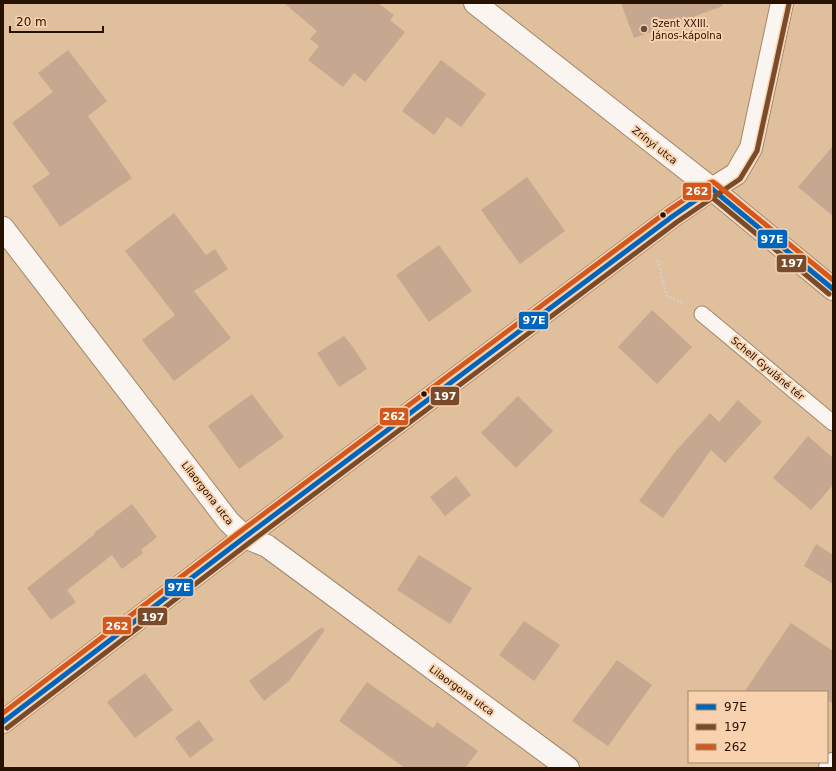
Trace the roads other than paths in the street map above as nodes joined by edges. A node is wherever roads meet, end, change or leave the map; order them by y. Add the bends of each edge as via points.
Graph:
1 (476, 3) edge
2 (782, 3) edge
3 (712, 190) junction
4 (3, 228) edge
5 (833, 289) edge
6 (702, 314) road end
7 (833, 423) edge
8 (245, 537) junction
9 (3, 722) edge
10 (833, 764) edge
11 (568, 768) edge
12 (830, 768) edge

1 - 3 street, Zrínyi utca
2 - 3 street via 751,148 736,174
3 - 5 street, Zrínyi utca
3 - 8 street via 673,216
4 - 8 street, Lilaorgona utca via 229,522
6 - 7 lane, Schell Gyuláné tér
8 - 9 street
8 - 11 street, Lilaorgona utca via 267,546
10 - 12 street

